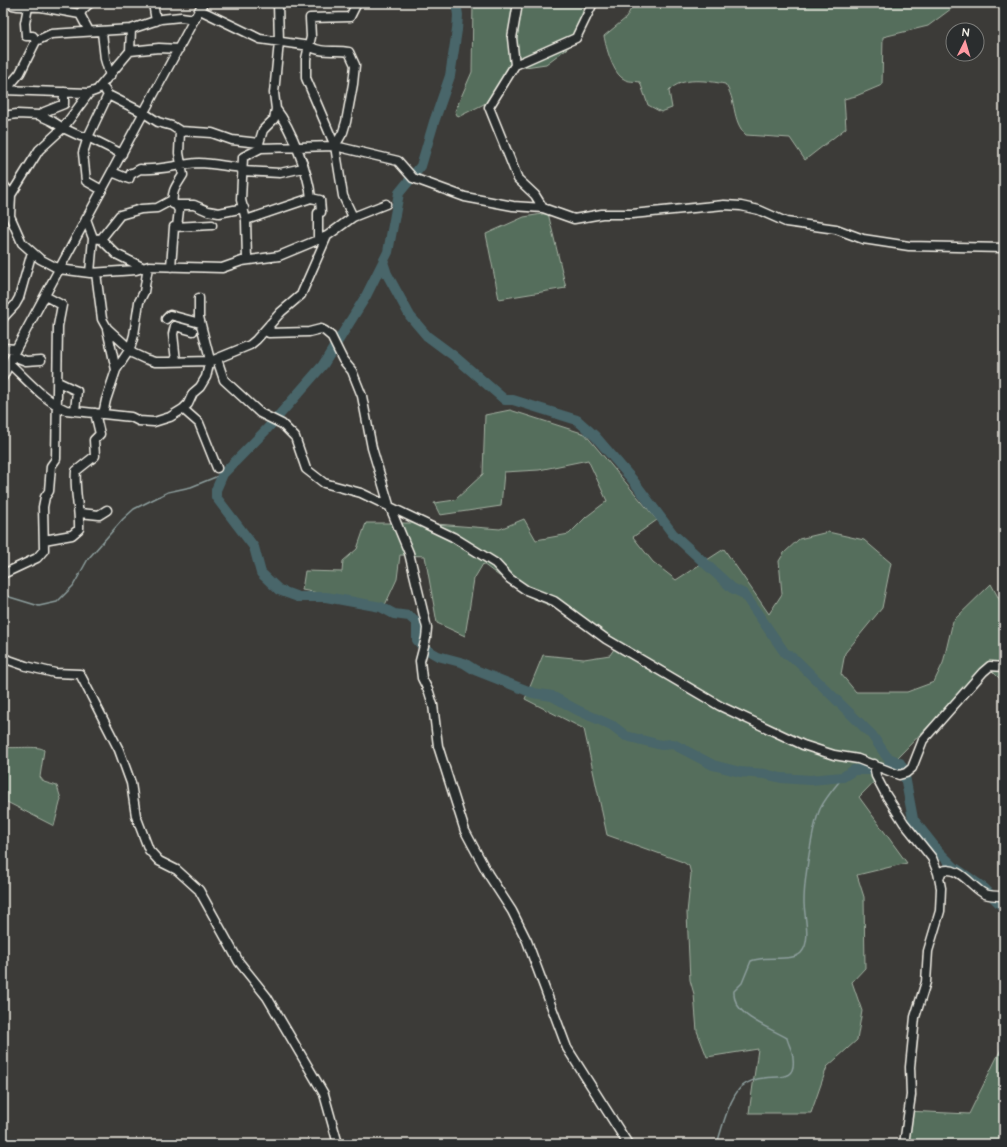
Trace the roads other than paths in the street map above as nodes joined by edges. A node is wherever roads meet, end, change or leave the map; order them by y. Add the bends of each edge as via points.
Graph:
1 (3, 3) edge
2 (90, 3) edge
3 (154, 3) edge
4 (278, 3) edge
5 (357, 3) edge
6 (518, 3) edge
7 (593, 3) edge
8 (202, 6) edge
9 (28, 7) junction
10 (80, 14) junction
11 (195, 19) junction
12 (156, 21) junction
13 (131, 29) junction
14 (89, 31) junction
15 (102, 32) junction
16 (36, 41) junction
17 (278, 42) junction
18 (310, 46) junction
19 (179, 49) junction
20 (130, 51) junction
21 (515, 65) junction
22 (110, 76) junction
23 (103, 85) junction
24 (3, 89) edge
25 (64, 92) junction
26 (89, 93) junction
27 (108, 95) junction
28 (276, 108) junction
29 (144, 113) junction
30 (3, 116) edge
31 (42, 117) junction
32 (63, 128) junction
33 (180, 131) junction
34 (88, 137) junction
35 (260, 146) junction
36 (335, 146) junction
37 (296, 148) junction
38 (122, 154) junction
39 (182, 164) junction
40 (303, 168) junction
41 (242, 169) junction
42 (112, 172) junction
43 (3, 184) edge
44 (102, 190) junction
45 (11, 195) junction
46 (311, 198) junction
47 (174, 203) junction
48 (386, 204) dead end
49 (244, 208) junction
50 (543, 208) junction
51 (353, 217) junction
52 (86, 219) junction
53 (246, 220) junction
54 (3, 224) edge
55 (12, 224) junction
56 (212, 225) dead end
57 (177, 228) junction
58 (327, 236) junction
59 (97, 239) junction
60 (318, 239) junction
61 (1004, 248) edge
62 (32, 252) junction
63 (247, 260) junction
64 (146, 267) junction
65 (171, 267) junction
66 (59, 269) junction
67 (93, 273) junction
68 (46, 296) junction
69 (199, 298) dead end
70 (3, 318) edge
71 (166, 319) dead end
72 (200, 323) junction
73 (270, 324) junction
74 (107, 328) junction
75 (193, 331) dead end
76 (3, 348) edge
77 (130, 348) junction
78 (15, 352) junction
79 (41, 360) dead end
80 (214, 360) junction
81 (176, 361) junction
82 (10, 364) junction
83 (116, 370) junction
84 (3, 377) edge
85 (58, 382) junction
86 (56, 406) junction
87 (183, 409) junction
88 (75, 411) junction
89 (99, 414) junction
90 (217, 468) dead end
91 (389, 505) junction
92 (108, 510) dead end
93 (80, 513) junction
94 (44, 540) junction
95 (3, 574) edge
96 (3, 658) edge
97 (1004, 667) edge
98 (874, 764) junction
99 (939, 878) junction
100 (1004, 896) edge
101 (338, 1144) edge
102 (628, 1144) edge
103 (904, 1144) edge

1 - 9 street
2 - 10 street
3 - 12 street
4 - 17 street
5 - 18 street via 350,17 310,18
6 - 21 street via 512,38
7 - 21 street via 576,38
8 - 11 street
8 - 17 street via 260,39
9 - 10 street
9 - 16 street via 26,36 33,36
10 - 14 street
11 - 12 street via 181,17
11 - 19 street
12 - 13 street
13 - 15 street
13 - 20 street
14 - 15 street
14 - 16 street via 51,34
15 - 22 street
16 - 24 street via 20,73
17 - 18 street
17 - 28 street via 274,93
18 - 36 street via 306,59 306,78
18 - 36 street via 317,51 349,52 355,65 346,122
19 - 20 street
19 - 29 street
20 - 22 street
21 - 50 street via 489,107 518,179 535,195
22 - 23 street
23 - 26 street
23 - 27 street
24 - 25 street
25 - 26 street
25 - 31 street via 64,104 44,112
26 - 32 street
27 - 29 street
27 - 34 street
28 - 35 street via 274,119 264,130
28 - 37 street via 285,120
29 - 33 street
29 - 38 street
30 - 31 street via 17,114
31 - 32 street
32 - 34 street
32 - 45 street via 39,150
33 - 35 street via 212,133
33 - 39 street via 179,153
34 - 38 street
34 - 44 street via 83,153 86,181
35 - 37 street
35 - 41 street via 243,157
36 - 37 street
36 - 50 street via 398,161 413,178 465,197 513,206
36 - 51 street via 343,196
37 - 40 street
38 - 42 street
39 - 41 street via 201,163
39 - 42 street via 152,170 140,169 131,173 129,180
39 - 47 street via 184,175 174,186
40 - 41 street via 280,173
40 - 46 street
41 - 49 street via 241,200
42 - 44 street
43 - 45 street
44 - 52 street
45 - 55 street
46 - 53 street
46 - 60 street via 320,200
47 - 49 street via 194,205 219,213
47 - 57 street via 179,210
47 - 59 street via 120,215
48 - 51 street
49 - 53 street
50 - 61 street via 574,219 602,214 741,206 759,210 786,222 836,229 863,239 909,246
51 - 58 street
52 - 59 street
52 - 66 street
53 - 63 street
54 - 55 street
55 - 62 street via 22,243
56 - 57 street
57 - 65 street via 174,228
58 - 60 street
58 - 73 street via 301,295
59 - 64 street via 116,254
59 - 67 street
60 - 63 street via 279,256
62 - 66 street
62 - 70 street via 19,298
63 - 65 street via 222,268
64 - 65 street
64 - 67 street
64 - 77 street via 144,292 139,302
66 - 67 street
66 - 68 street
67 - 74 street via 102,320
68 - 78 street
68 - 85 street via 62,305 58,326
69 - 72 street
71 - 72 street via 170,315
72 - 80 street
73 - 80 street via 250,345
73 - 91 street via 269,334 321,329 332,336 343,360 352,371 362,396 372,448
74 - 77 street
74 - 83 street
75 - 81 street via 175,326 173,334
76 - 78 street
77 - 81 street via 132,353 155,362
77 - 83 street
78 - 79 street via 26,361
78 - 82 street
80 - 81 street
80 - 87 street via 200,387
80 - 91 street via 224,380 232,389 260,413 282,424 295,437 306,469 324,483 361,493
82 - 84 street
82 - 86 street
83 - 89 street
85 - 86 street
85 - 88 street via 77,391
86 - 88 street
86 - 94 street via 56,459 51,466 49,491 43,507
87 - 89 street via 154,422 138,422 131,417
87 - 90 street via 199,423
88 - 89 street
89 - 93 street via 100,434 94,440 95,456 76,471 75,482
91 - 98 street via 453,537 495,563 526,590 554,601 606,639 720,706 803,745
91 - 102 street via 409,553 427,628 420,661 422,678 429,692 438,746 463,825 527,941 567,1048
92 - 93 street via 99,515
93 - 94 street via 79,529 72,535
94 - 95 street via 43,553
96 - 101 street via 26,666 80,674 119,750 131,783 136,816 149,850 159,861 177,870 199,890 239,962 267,997 324,1094
97 - 98 street via 990,666 983,672 922,740 912,768 906,773 899,775
98 - 99 street via 876,776 886,795 932,858
99 - 100 street via 942,871 956,872 986,895
99 - 103 street via 940,911 928,951 926,982 915,1017 910,1067 911,1094

